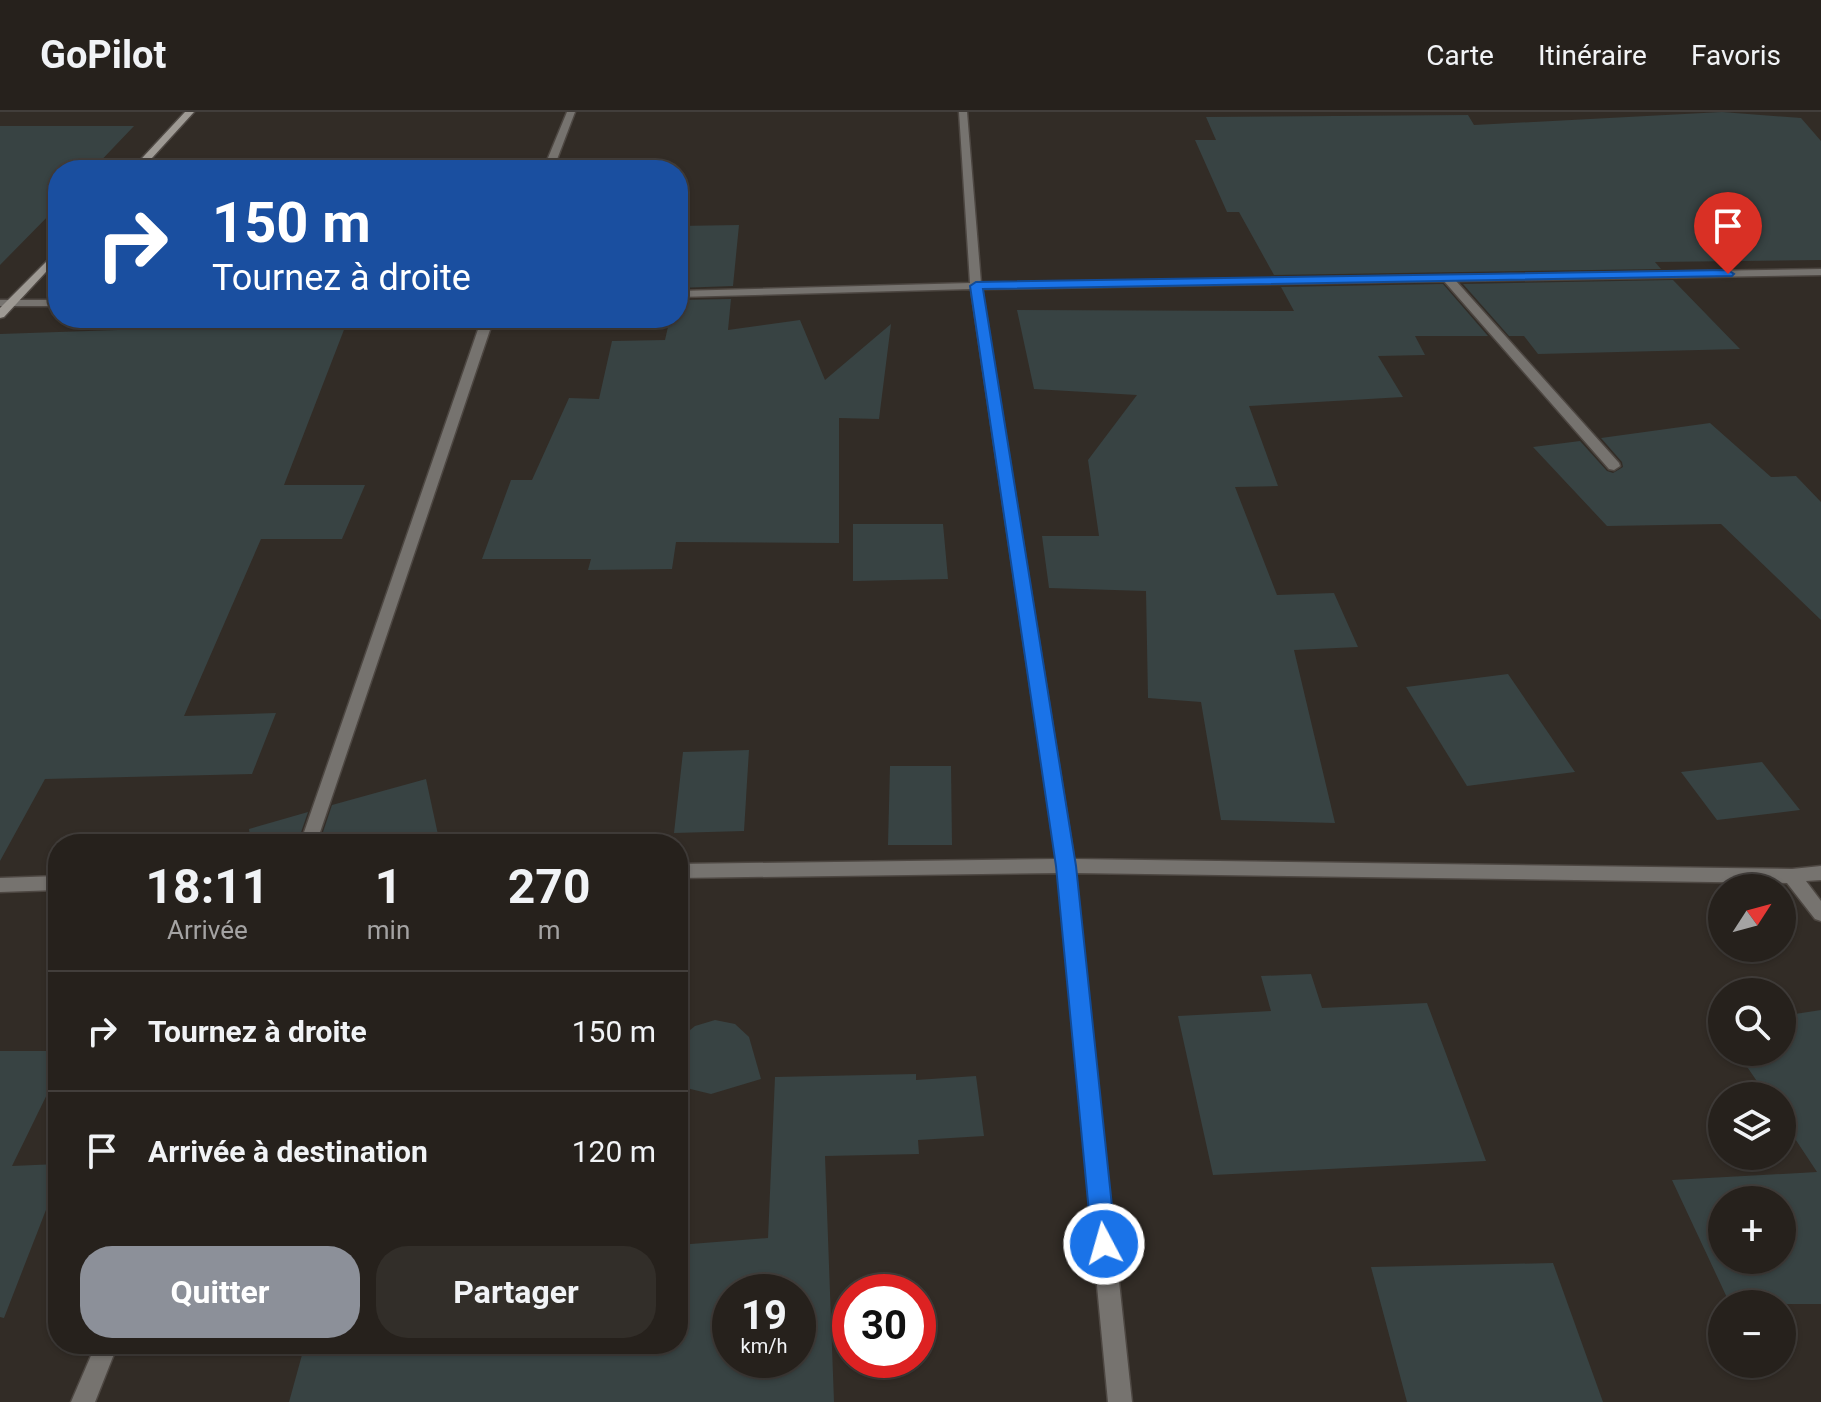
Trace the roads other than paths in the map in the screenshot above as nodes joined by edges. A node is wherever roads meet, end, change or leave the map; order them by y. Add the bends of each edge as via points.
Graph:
1 (190, 112) edge
2 (571, 112) edge
3 (963, 112) edge
4 (145, 160) edge
5 (552, 160) edge
6 (48, 262) edge
7 (1821, 272) edge
8 (1448, 279) junction
9 (976, 286) junction
10 (688, 294) edge
11 (5, 303) edge
12 (48, 303) edge
13 (0, 315) edge
14 (485, 328) edge
15 (1614, 466) dead end
16 (311, 834) edge
17 (1066, 866) junction
18 (688, 871) edge
19 (1821, 873) edge
20 (1708, 875) edge
21 (1796, 876) edge
22 (1796, 881) edge
23 (48, 883) edge
24 (0, 885) edge
25 (1821, 914) edge
26 (103, 1354) edge
27 (83, 1402) edge
28 (1120, 1402) edge

1 - 4 street
2 - 5 street
3 - 9 street
6 - 11 street
7 - 8 street
8 - 9 street
8 - 15 street
9 - 10 street
9 - 17 street
11 - 12 street
11 - 13 street
14 - 16 street
17 - 18 street
17 - 20 street
17 - 28 street
19 - 21 street
22 - 25 street
23 - 24 street
26 - 27 street

